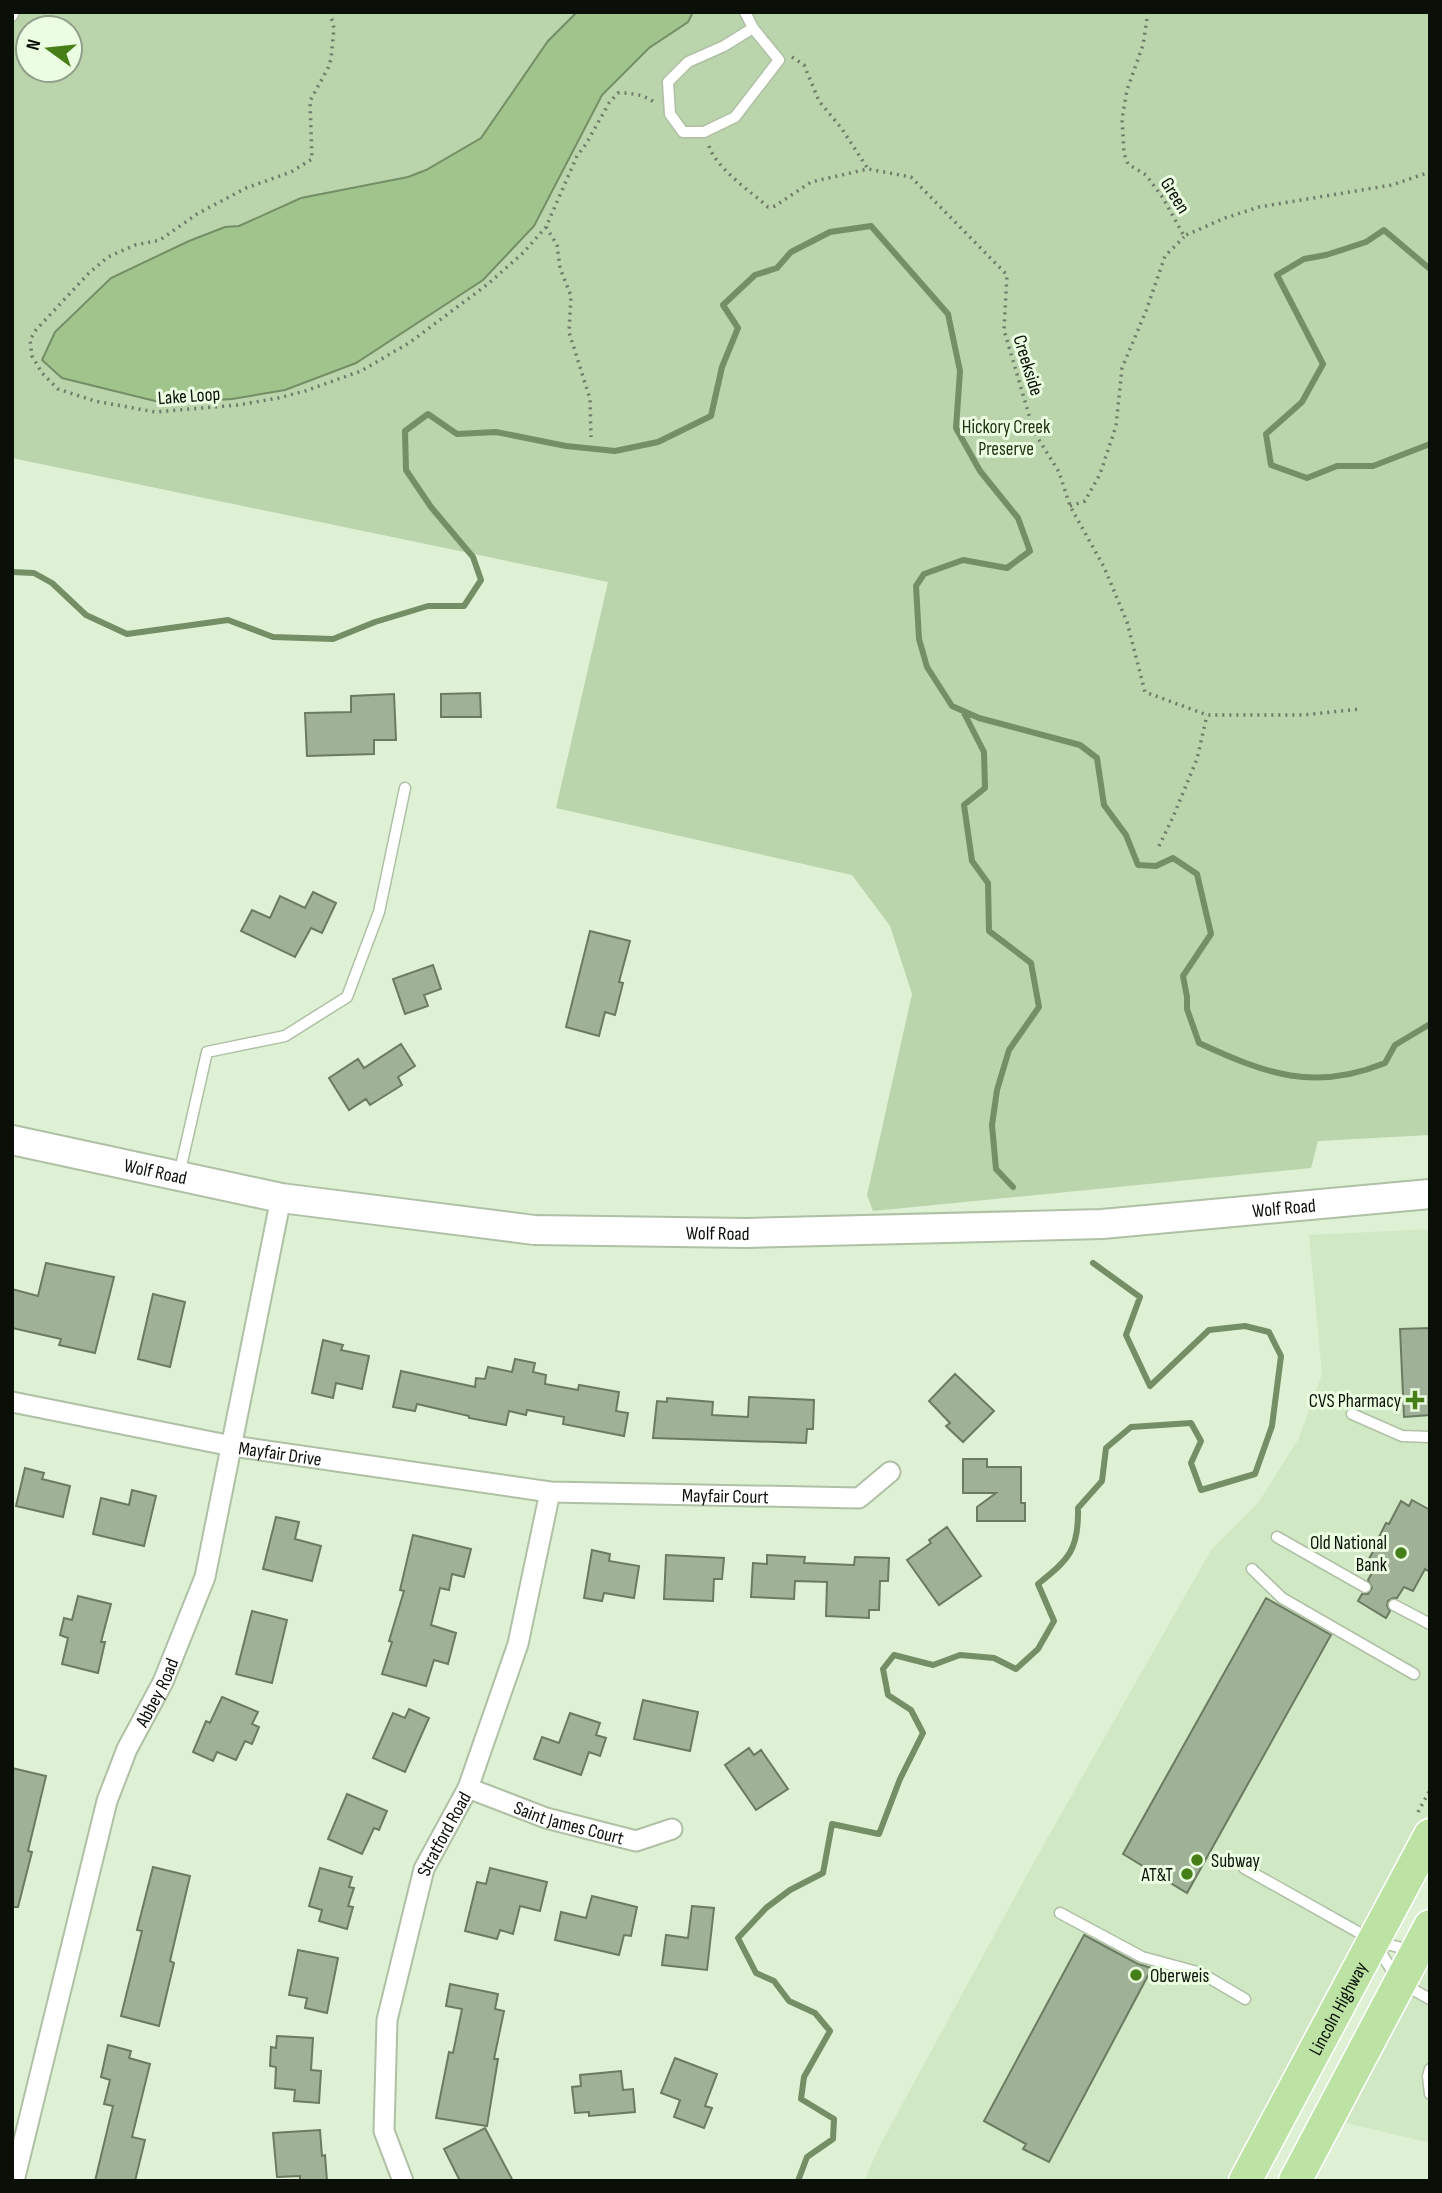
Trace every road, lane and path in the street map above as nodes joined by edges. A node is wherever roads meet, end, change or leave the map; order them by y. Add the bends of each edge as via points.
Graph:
1 (330, 12) edge
2 (745, 12) edge
3 (1148, 12) edge
4 (753, 28) junction
5 (779, 60) junction
6 (683, 132) junction
7 (704, 132) junction
8 (868, 169) junction
9 (1430, 172) edge
10 (547, 227) junction
11 (1184, 236) junction
12 (591, 437) dead end
13 (1070, 506) junction
14 (1360, 709) dead end
15 (1207, 715) junction
16 (405, 788) dead end
17 (1159, 846) dead end
18 (12, 1140) edge
19 (179, 1176) junction
20 (1430, 1194) edge
21 (281, 1198) junction
22 (12, 1402) edge
23 (1352, 1414) dead end
24 (1430, 1437) edge
25 (232, 1446) junction
26 (890, 1472) dead end
27 (550, 1492) junction
28 (1277, 1537) dead end
29 (1252, 1569) dead end
30 (1365, 1587) dead end
31 (1394, 1605) dead end
32 (1430, 1624) edge
33 (1414, 1674) dead end
34 (468, 1787) junction
35 (672, 1829) dead end
36 (1430, 1835) edge
37 (1244, 1868) dead end
38 (1060, 1913) dead end
39 (1374, 1941) junction
40 (1423, 1944) edge
41 (1398, 1982) junction
42 (1245, 1999) dead end
43 (1430, 1999) edge
44 (1430, 2069) edge
45 (1430, 2094) edge
46 (14, 2181) edge
47 (403, 2181) edge
48 (1245, 2181) edge
49 (1295, 2181) edge

1 - 10 path, Lake Loop via 334,28 331,59 310,101 312,159 197,214 160,240 108,257 89,273 30,340 32,356 58,389 155,412 237,405 305,391 361,370 409,343 488,284
2 - 4 lane
3 - 11 path, Green via 1122,119 1124,153 1128,164 1146,175 1163,198
4 - 5 lane
4 - 6 lane via 688,62 668,82 670,114
5 - 7 lane via 735,117
5 - 8 path via 790,55 804,65 819,102
6 - 7 lane
6 - 10 path, Lake Loop via 650,98 618,93 577,156
7 - 8 path, Creekside via 712,155 768,207 811,182
8 - 13 path, Creekside via 911,177 1007,275 1004,330 1034,432 1059,472
9 - 11 path, Green via 1392,185 1259,207
10 - 12 path via 557,245 571,296 569,332 590,399
11 - 13 path via 1165,256 1122,368 1116,426 1100,474 1085,501
13 - 15 path, Creekside via 1104,566 1128,622 1145,692
14 - 15 path, Creekside via 1304,715
15 - 17 path via 1197,759
16 - 19 lane via 379,912 347,997 285,1036 207,1052
18 - 19 main road, Wolf Road
19 - 21 main road, Wolf Road
20 - 21 main road, Wolf Road via 1102,1224 747,1233 534,1230
21 - 25 street, Abbey Road
22 - 25 street, Mayfair Drive
23 - 24 lane via 1402,1436
25 - 27 street, Mayfair Drive
25 - 46 street, Abbey Road via 205,1577 163,1682 127,1749 107,1801
26 - 27 street, Mayfair Court via 859,1498
27 - 34 street, Stratford Road via 518,1644
28 - 30 lane
29 - 33 lane via 1282,1598
31 - 32 lane
34 - 35 street, Saint James Court via 545,1818 636,1841
34 - 47 street, Stratford Road via 424,1870 387,2020 384,2131
36 - 39 main road, Lincoln Highway
37 - 39 lane
38 - 42 lane via 1142,1957 1201,1973
39 - 40 lane
39 - 41 lane
39 - 48 main road, Lincoln Highway
40 - 41 main road
41 - 43 lane
41 - 49 main road
44 - 45 lane

